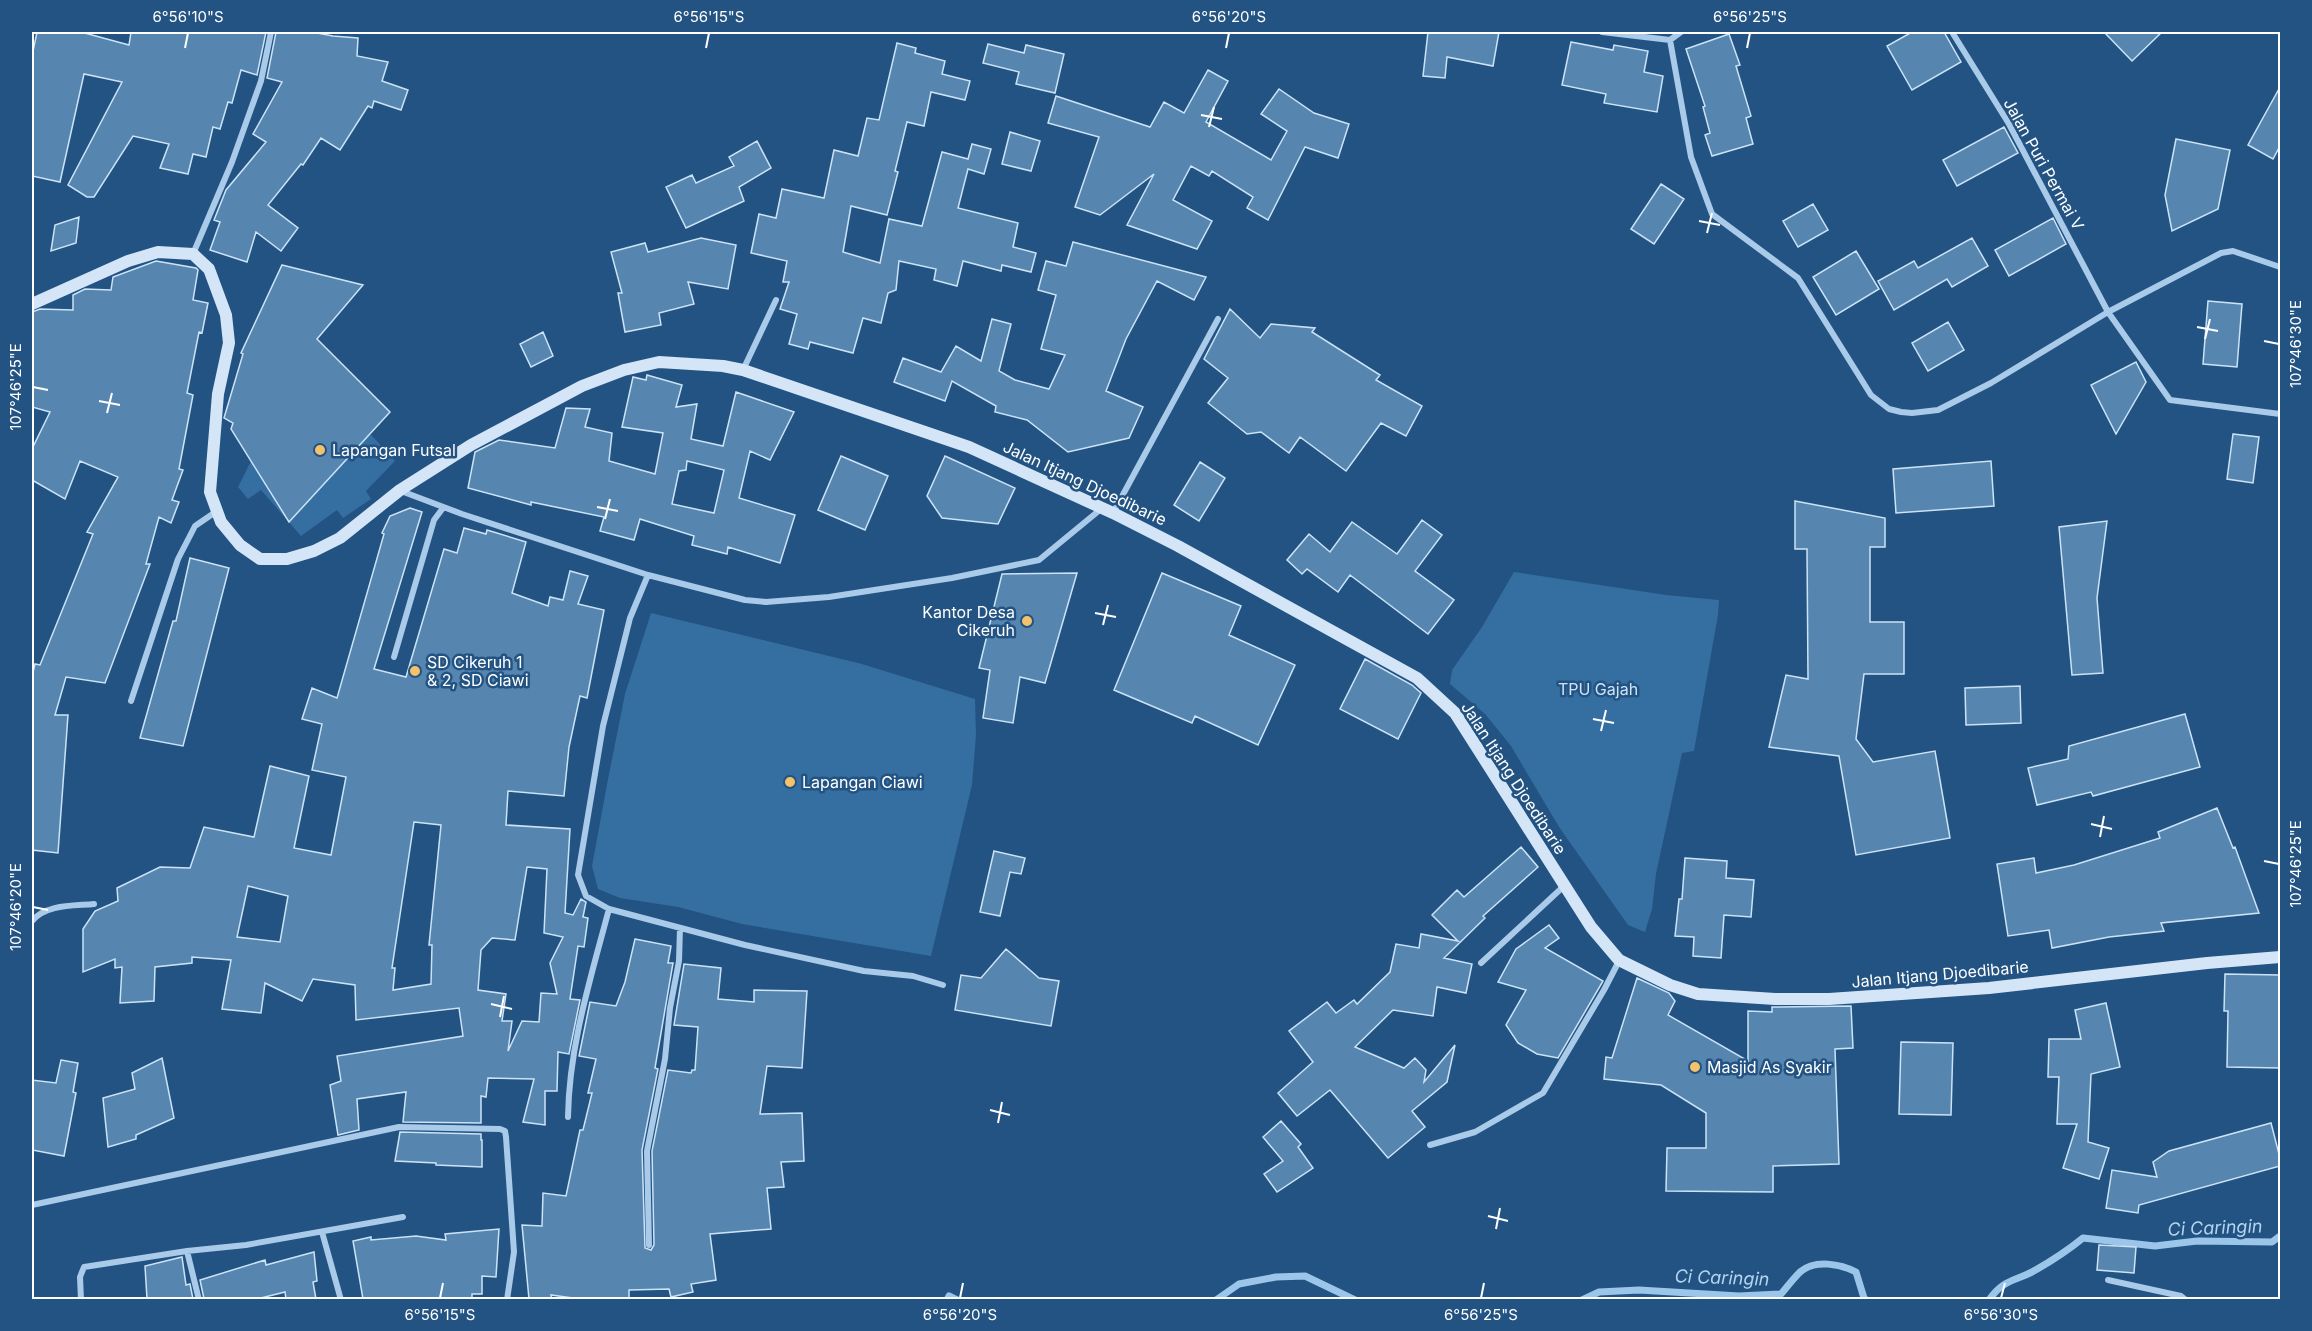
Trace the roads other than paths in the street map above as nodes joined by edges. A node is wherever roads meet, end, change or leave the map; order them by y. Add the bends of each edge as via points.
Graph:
1 (271, 32) edge
2 (1602, 32) edge
3 (1682, 32) edge
4 (1952, 32) edge
5 (1670, 40) junction
6 (193, 254) junction
7 (2280, 267) edge
8 (776, 300) dead end
9 (32, 304) edge
10 (2108, 312) junction
11 (1218, 319) dead end
12 (743, 370) junction
13 (2280, 414) edge
14 (400, 490) junction
15 (443, 508) junction
16 (217, 511) junction
17 (1108, 511) junction
18 (648, 575) junction
19 (393, 657) dead end
20 (131, 700) dead end
21 (1565, 885) junction
22 (94, 904) dead end
23 (609, 909) junction
24 (32, 921) edge
25 (680, 928) junction
26 (2280, 957) edge
27 (1619, 960) junction
28 (1480, 963) dead end
29 (943, 985) dead end
30 (568, 1117) dead end
31 (1430, 1145) dead end
32 (32, 1205) edge
33 (403, 1217) dead end
34 (322, 1232) junction
35 (649, 1245) dead end
36 (187, 1251) junction
37 (2108, 1280) dead end
38 (81, 1299) edge
39 (199, 1299) edge
40 (341, 1299) edge
41 (507, 1299) edge
42 (2186, 1299) edge

1 - 6 street via 257,91
2 - 5 street
3 - 5 street
4 - 10 street, Jalan Puri Permai V via 2009,124
5 - 10 street via 1691,157 1712,214 1798,278 1871,396 1889,409 1938,410 1991,383
6 - 9 main road via 158,252 128,261
6 - 16 main road, Jalan Itjang Djoedibarie via 209,268 226,315 229,344 212,447 210,492
7 - 10 street via 2233,251 2221,253
8 - 12 street
10 - 13 street, Jalan Puri Permai V via 2170,400
11 - 17 street
12 - 14 main road, Jalan Itjang Djoedibarie via 659,362 624,370 542,406
12 - 17 main road, Jalan Itjang Djoedibarie via 969,447
14 - 15 street
14 - 16 main road, Jalan Itjang Djoedibarie via 340,538 286,559 260,559 240,545
15 - 18 street
15 - 19 street via 434,520
16 - 20 street via 195,526 178,558
17 - 18 street via 1039,560 830,597 745,600
17 - 21 main road, Jalan Itjang Djoedibarie via 1417,678 1455,713
18 - 23 street via 630,618 603,726 578,875 586,896
21 - 27 main road, Jalan Itjang Djoedibarie via 1591,927
21 - 28 street
22 - 24 street via 59,907
23 - 25 street
23 - 30 street via 570,1072
25 - 29 street via 815,962 913,976
25 - 35 street via 665,1059 647,1151
26 - 27 main road, Jalan Itjang Djoedibarie via 1989,988 1829,999 1698,994
27 - 31 street via 1543,1093 1475,1132
32 - 41 street via 399,1127 500,1129 506,1137 514,1252
33 - 34 street
34 - 36 street
34 - 40 street
36 - 38 street via 84,1267 80,1277
36 - 39 street
37 - 42 street

